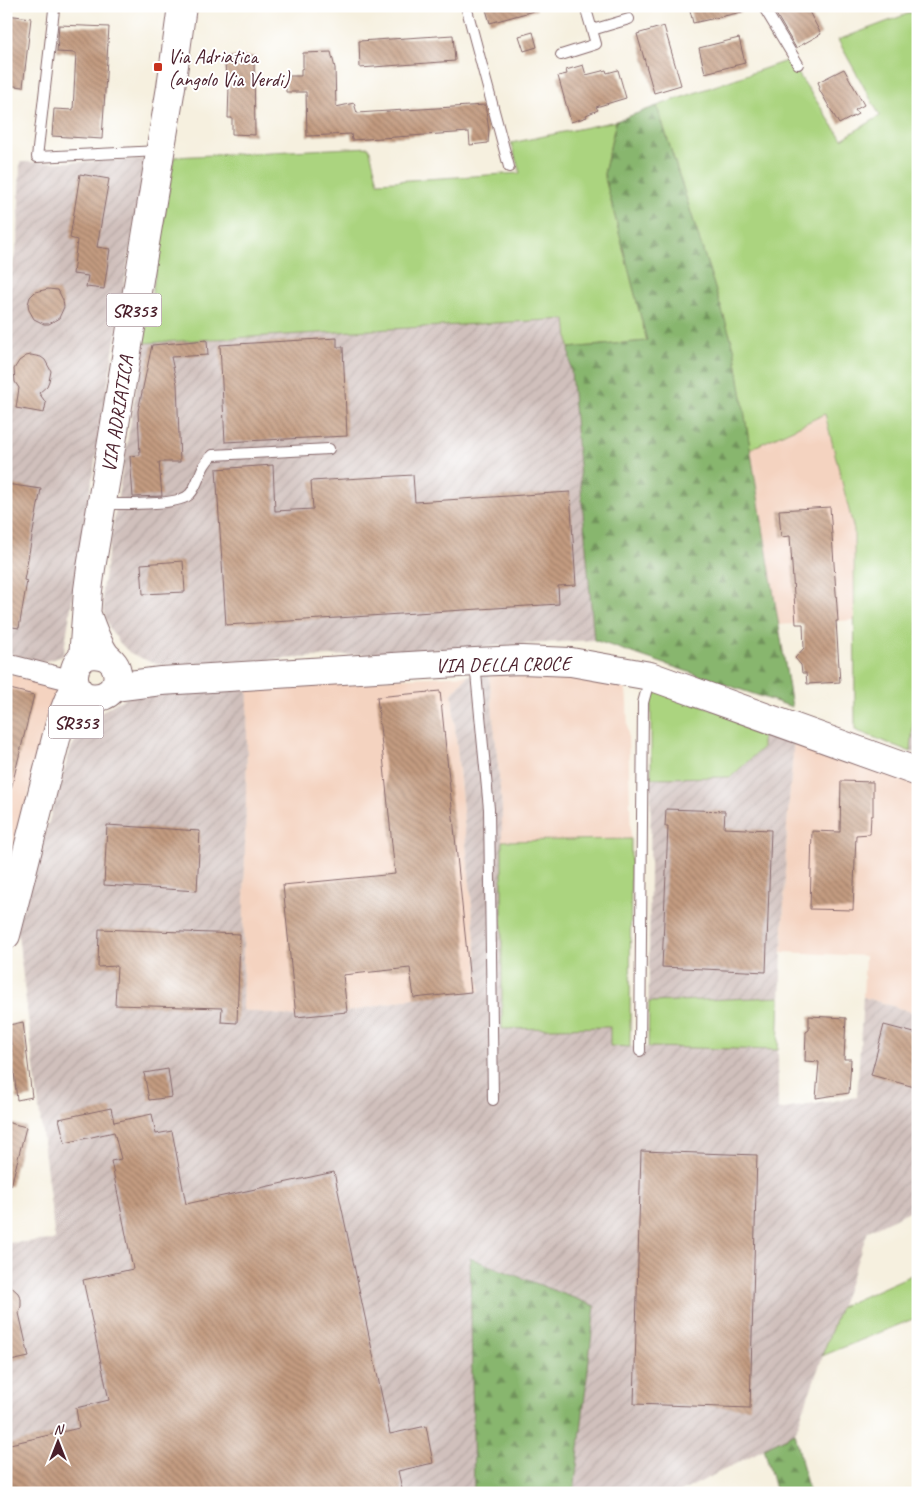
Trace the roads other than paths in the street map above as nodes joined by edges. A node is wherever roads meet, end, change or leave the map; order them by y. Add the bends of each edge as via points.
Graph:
1 (182, 6) edge
2 (466, 6) edge
3 (585, 6) edge
4 (763, 6) edge
5 (54, 10) dead end
6 (629, 19) dead end
7 (592, 30) junction
8 (562, 55) dead end
9 (798, 64) dead end
10 (160, 151) junction
11 (509, 167) dead end
12 (329, 449) dead end
13 (102, 504) junction
14 (475, 662) junction
15 (6, 664) edge
16 (97, 675) junction
17 (650, 676) junction
18 (918, 772) edge
19 (6, 935) edge
20 (640, 1051) dead end
21 (493, 1100) dead end

1 - 10 main road, VIA ADRIATICA / SR353
2 - 11 lane
3 - 7 lane
4 - 9 lane
5 - 10 lane via 37,157
6 - 7 lane
7 - 8 lane via 596,44
10 - 13 main road, VIA ADRIATICA / SR353
12 - 13 lane via 213,455 206,460 191,494 183,500
13 - 16 main road, VIA ADRIATICA / SR353 via 86,613
14 - 16 main road, VIA DELLA CROCE via 161,682
14 - 17 main road, VIA DELLA CROCE via 571,662
14 - 21 lane via 490,809
15 - 16 street, VIA DELLA CROCE
16 - 19 main road, VIA ADRIATICA / SR353 via 68,701 61,719
17 - 18 main road, VIA DELLA CROCE
17 - 20 lane via 643,703

